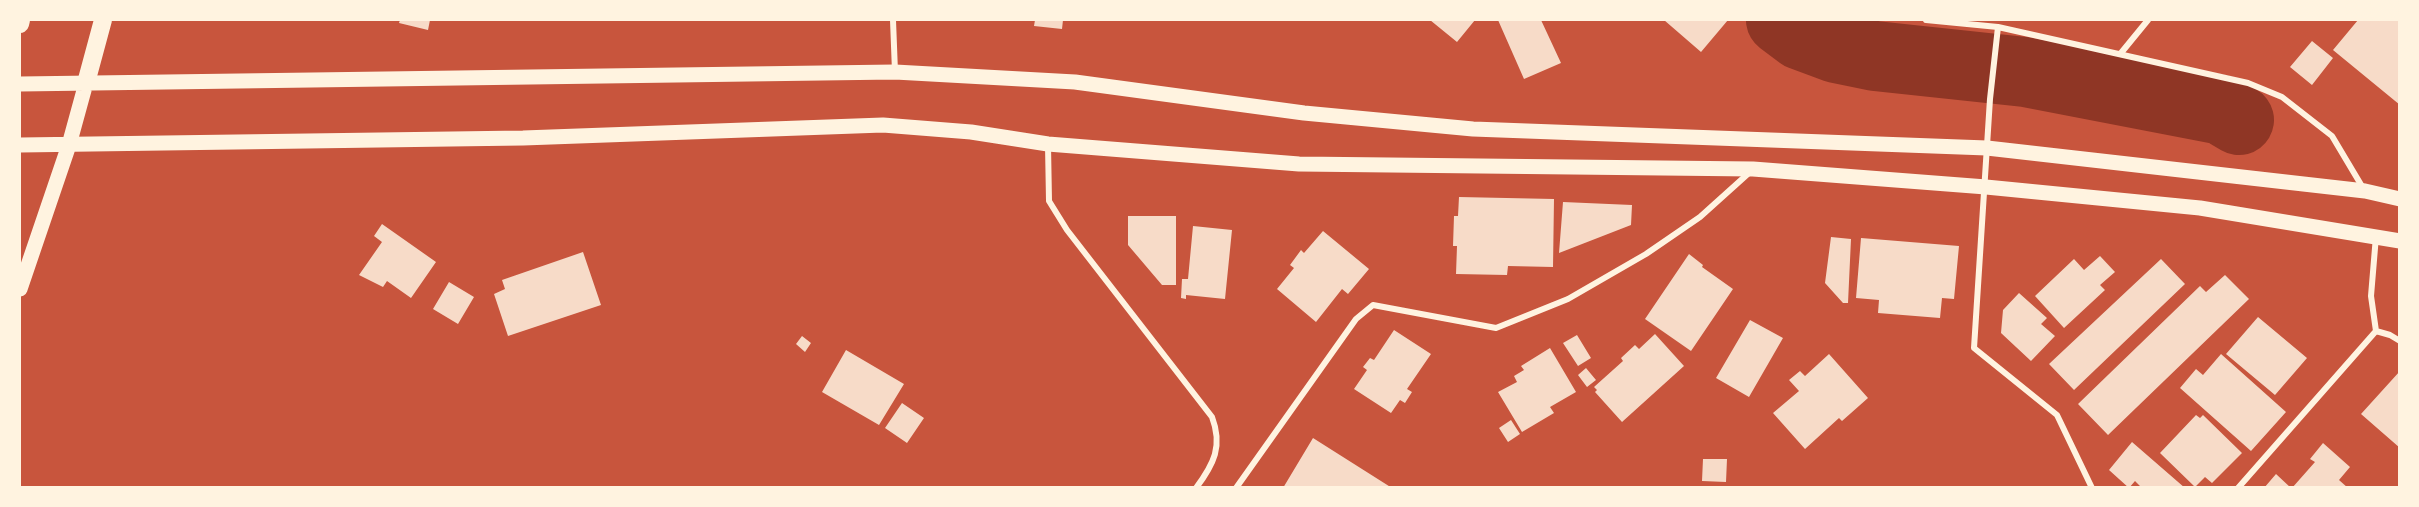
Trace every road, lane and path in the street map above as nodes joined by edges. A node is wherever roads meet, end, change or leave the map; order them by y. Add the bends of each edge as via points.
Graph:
1 (103, 20) edge
2 (893, 20) edge
3 (1926, 20) edge
4 (2148, 20) edge
5 (1998, 27) junction
6 (2121, 53) junction
7 (895, 72) junction
8 (86, 83) junction
9 (20, 84) edge
10 (1048, 144) junction
11 (20, 145) edge
12 (69, 145) junction
13 (1987, 148) junction
14 (1753, 169) junction
15 (1986, 187) junction
16 (2365, 191) junction
17 (2400, 199) edge
18 (2376, 236) junction
19 (2400, 241) edge
20 (20, 290) edge
21 (2376, 331) junction
22 (2400, 341) edge
23 (1196, 488) edge
24 (1236, 488) edge
25 (2092, 488) edge
26 (2238, 488) edge

1 - 8 highway
2 - 7 street
3 - 5 street
4 - 6 street
5 - 6 street
5 - 13 street
6 - 16 street via 2248,83 2282,97 2332,136
7 - 8 main road
7 - 13 main road via 1075,82 1304,113 1473,129
8 - 9 main road
8 - 12 main road
10 - 12 main road via 971,132 883,125 523,138
10 - 14 main road via 1299,164
10 - 23 street via 1049,201 1067,230 1212,417 1218,432 1216,451 1212,467
11 - 12 main road
12 - 20 main road
13 - 15 street
13 - 16 main road
14 - 15 main road
14 - 24 street via 1700,217 1646,254 1568,299 1496,328 1373,305 1356,319
15 - 18 main road via 2200,208
15 - 25 street via 1974,348 2057,415
16 - 17 main road
18 - 19 main road
18 - 21 street via 2371,297
21 - 22 street
21 - 26 street

